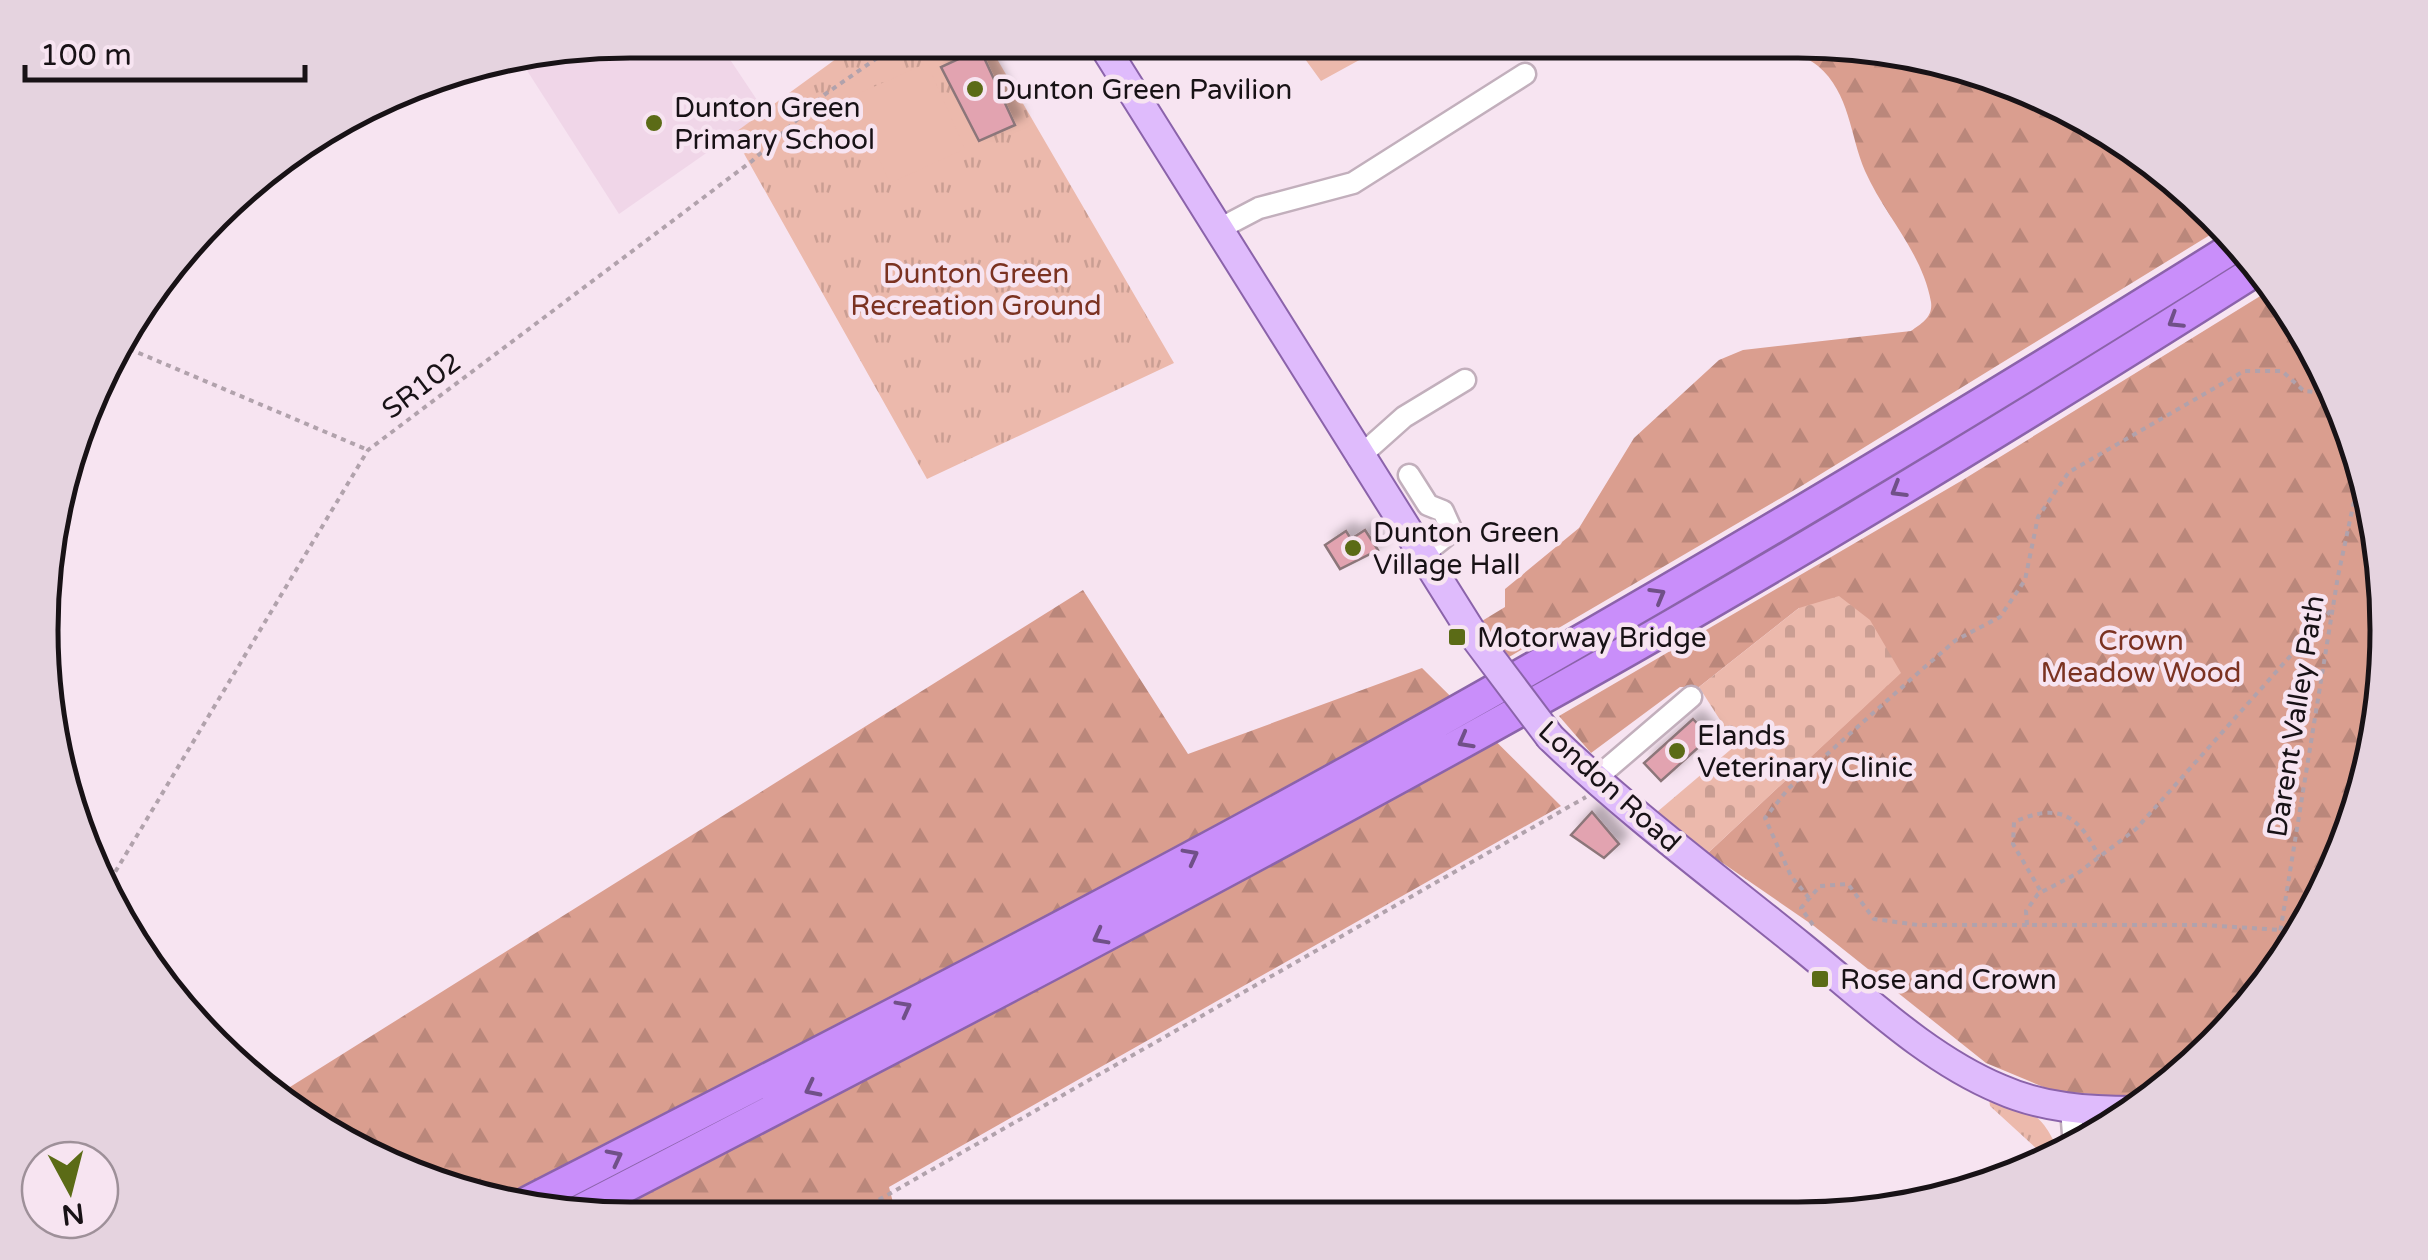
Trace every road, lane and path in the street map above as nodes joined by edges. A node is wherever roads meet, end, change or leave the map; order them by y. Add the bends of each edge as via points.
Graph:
1 (878, 57) edge
2 (1110, 57) edge
3 (1526, 74) dead end
4 (1217, 230) junction
5 (2227, 251) edge
6 (2247, 276) edge
7 (131, 350) edge
8 (1465, 380) dead end
9 (2318, 392) edge
10 (368, 450) junction
11 (1358, 458) junction
12 (1410, 475) dead end
13 (2355, 498) edge
14 (1422, 556) junction
15 (2334, 608) junction
16 (1691, 697) dead end
17 (1599, 784) junction
18 (2099, 857) junction
19 (113, 875) edge
20 (2042, 892) junction
21 (1809, 898) junction
22 (2026, 925) junction
23 (2281, 930) junction
24 (2279, 939) edge
25 (1800, 944) junction
26 (2070, 1109) junction
27 (2109, 1110) edge
28 (2072, 1132) edge
29 (541, 1195) edge
30 (598, 1201) edge
31 (875, 1202) edge

1 - 10 path, SR102 via 824,95 752,161
2 - 4 main road, London Road
3 - 4 street via 1353,183 1259,208
4 - 11 main road, London Road
29 -> 5 highway via 1067,923 1530,670
6 -> 30 highway via 1553,693
7 - 10 path
8 - 11 street via 1404,416
9 - 21 path via 2304,391 2282,371 2244,371 2069,472 2038,517 2024,580 2000,617 1956,640 1918,672 1764,818
10 - 19 path, SR102
11 - 14 main road, London Road
12 - 14 street via 1428,505 1449,519 1452,532
13 - 15 path, Darent Valley Path
14 - 17 main road, London Road, bridge via 1550,737
15 - 18 path via 2136,829
15 - 23 path, Darent Valley Path
16 - 17 street
17 - 25 main road, London Road
17 - 31 path
18 - 20 path
18 - 20 path via 2087,832 2062,812 2038,811 2014,822 2021,863
20 - 22 path via 2026,911
21 - 22 path via 1820,886 1848,884 1874,919
21 - 25 path via 1801,908 1814,926
22 - 23 path
23 - 24 path, Darent Valley Path
25 - 26 main road, London Road via 1969,1074
26 - 27 main road, London Road
26 - 28 street

